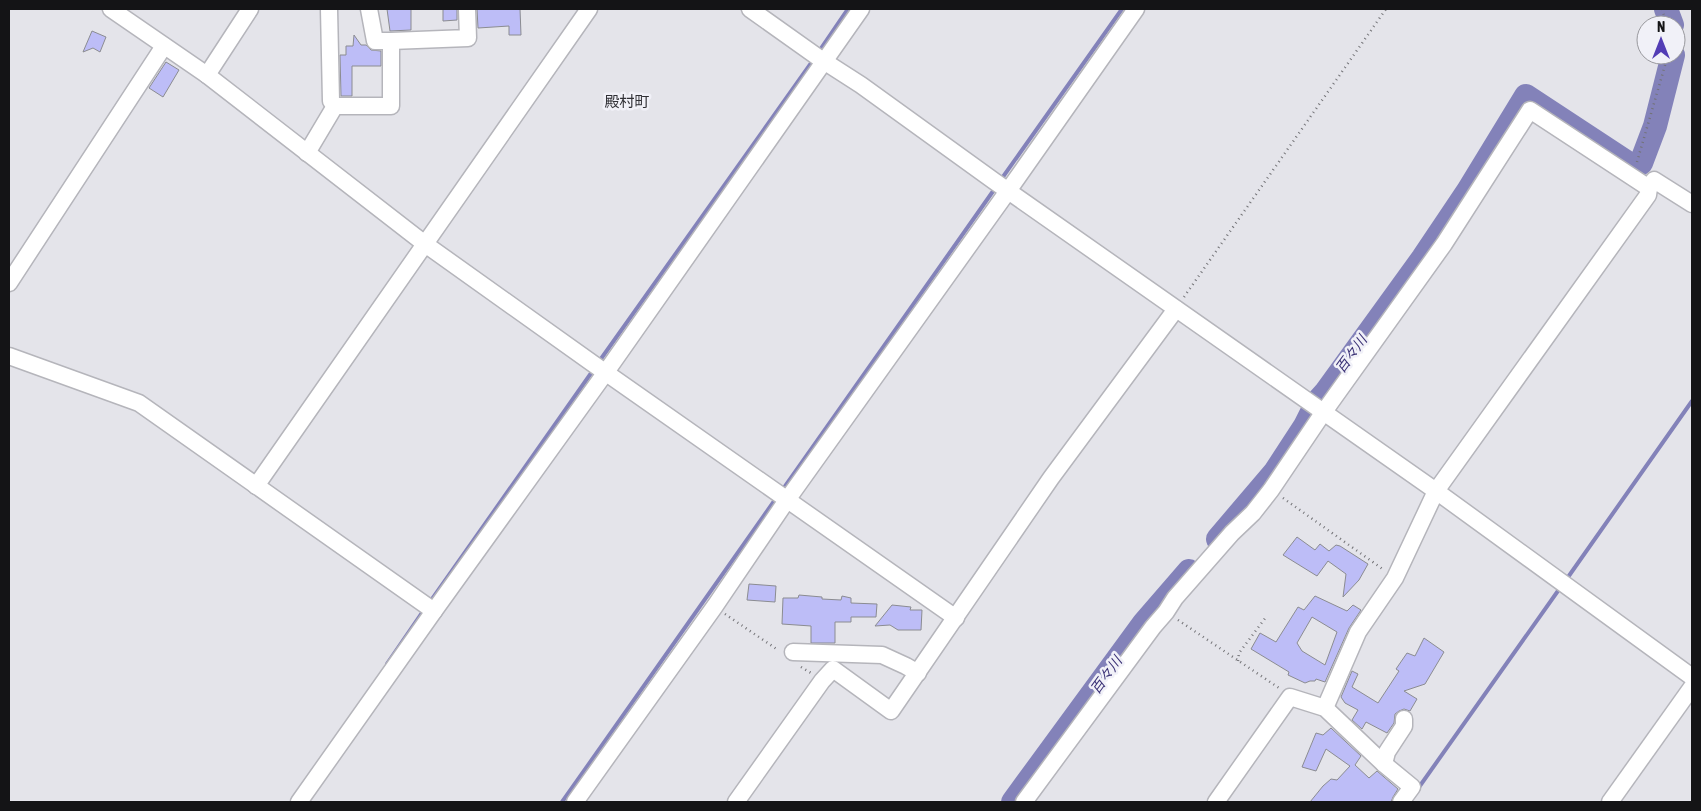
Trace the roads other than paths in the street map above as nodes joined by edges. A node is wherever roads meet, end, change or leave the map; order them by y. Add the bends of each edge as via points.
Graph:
1 (111, 9) edge
2 (250, 9) edge
3 (328, 9) edge
4 (369, 9) edge
5 (467, 9) edge
6 (587, 9) edge
7 (750, 9) edge
8 (861, 9) edge
9 (1136, 9) edge
10 (391, 41) junction
11 (164, 46) junction
12 (818, 58) junction
13 (207, 76) junction
14 (335, 106) junction
15 (307, 153) junction
16 (1002, 186) junction
17 (1649, 188) junction
18 (1692, 204) edge
19 (425, 244) junction
20 (9, 283) edge
21 (1176, 309) junction
22 (9, 356) edge
23 (599, 368) junction
24 (1318, 410) junction
25 (256, 486) junction
26 (1436, 491) junction
27 (782, 496) junction
28 (429, 608) junction
29 (956, 618) junction
30 (838, 654) junction
31 (792, 657) road end
32 (918, 673) junction
33 (828, 675) junction
34 (1692, 676) edge
35 (1692, 687) edge
36 (1325, 708) junction
37 (1404, 719) dead end
38 (1384, 764) junction
39 (299, 802) edge
40 (574, 802) edge
41 (736, 802) edge
42 (1024, 802) edge
43 (1216, 802) edge
44 (1401, 802) edge
45 (1610, 802) edge

1 - 11 street
2 - 13 street
3 - 14 street via 331,101
4 - 10 street via 376,41
5 - 10 street via 468,38
6 - 19 street
7 - 12 street
8 - 12 street
9 - 16 street
10 - 14 street via 391,106
11 - 13 street
11 - 20 street
12 - 16 street
12 - 23 street
13 - 15 street
14 - 15 street
15 - 19 street
16 - 21 street
16 - 27 street
17 - 18 street via 1654,180
17 - 24 street via 1530,110 1444,244
17 - 26 street via 1648,195
19 - 23 street
19 - 25 street
21 - 24 street
21 - 29 street via 1051,478
22 - 25 street via 139,402
23 - 27 street
23 - 28 street
24 - 26 street
24 - 42 street via 1272,490 1175,598
25 - 28 street
26 - 34 street
26 - 36 street via 1395,578 1358,632
27 - 29 street
27 - 40 street via 715,606
28 - 39 street
29 - 32 street
30 - 31 street
30 - 32 street via 882,655
30 - 33 street
32 - 33 street via 891,711
33 - 41 street
35 - 45 street
36 - 38 street
36 - 43 street via 1290,697
37 - 38 street via 1404,726 1387,752
38 - 44 street via 1412,787

